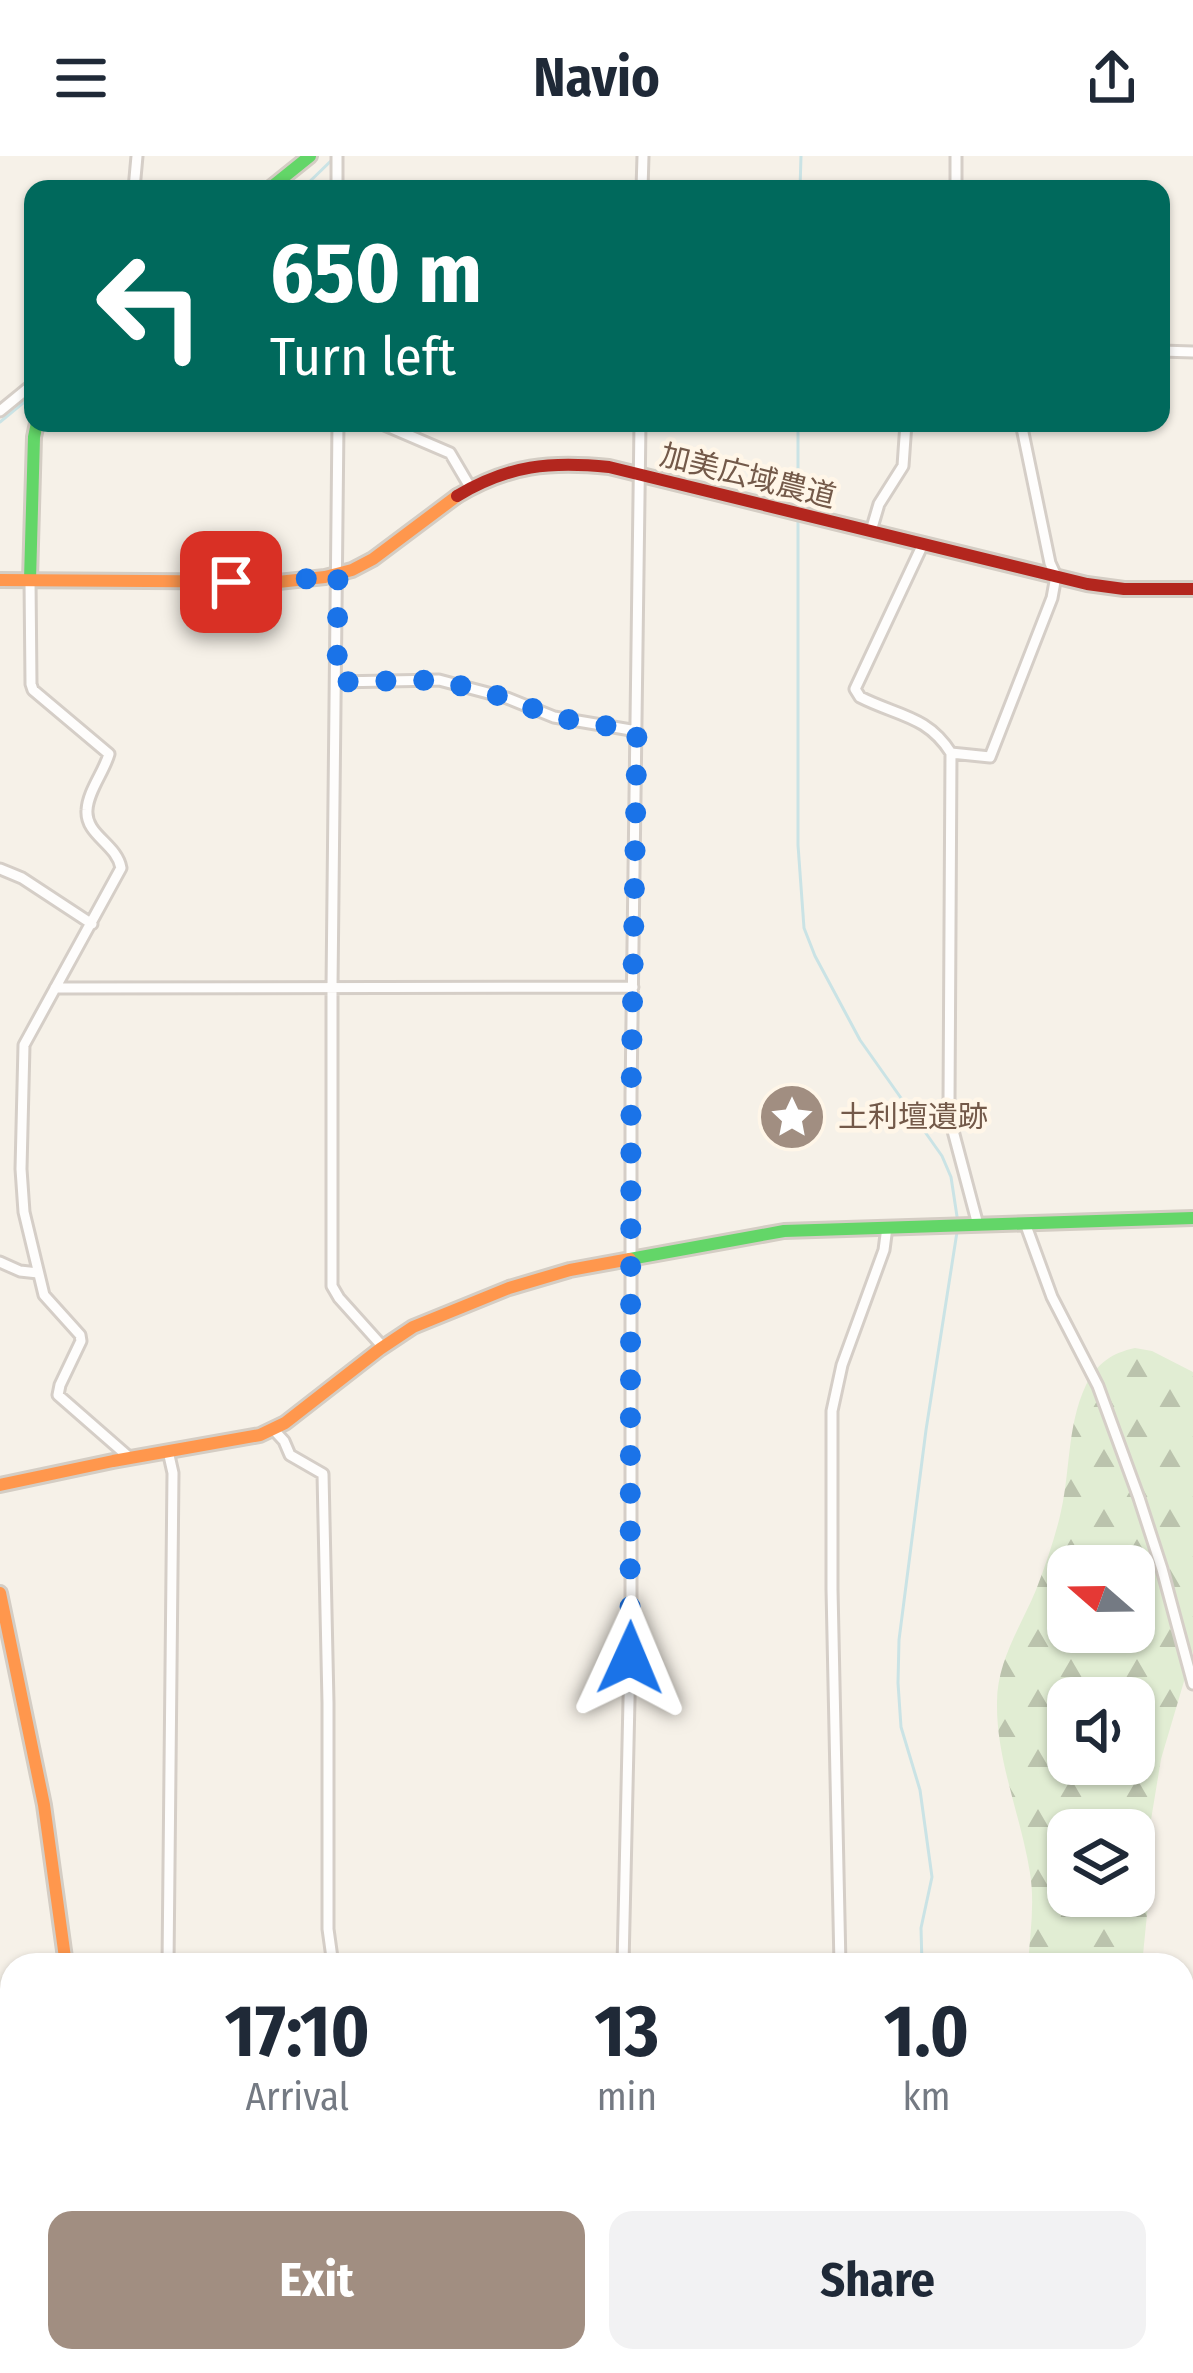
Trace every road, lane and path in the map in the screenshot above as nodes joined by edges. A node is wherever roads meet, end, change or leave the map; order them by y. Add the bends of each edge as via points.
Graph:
1 (310, 156) edge
2 (280, 180) edge
3 (24, 391) edge
4 (0, 411) edge
5 (35, 432) edge
6 (338, 432) edge
7 (401, 432) edge
8 (640, 432) edge
9 (905, 432) edge
10 (1024, 432) edge
11 (640, 473) junction
12 (470, 487) junction
13 (871, 531) junction
14 (923, 544) junction
15 (338, 574) junction
16 (1056, 576) junction
17 (0, 580) edge
18 (30, 580) junction
19 (1193, 589) edge
20 (337, 682) junction
21 (637, 731) junction
22 (951, 753) junction
23 (0, 869) edge
24 (92, 924) junction
25 (332, 987) junction
26 (632, 987) junction
27 (55, 988) junction
28 (1193, 1219) edge
29 (1025, 1223) junction
30 (973, 1226) junction
31 (887, 1227) junction
32 (632, 1257) junction
33 (0, 1262) edge
34 (38, 1273) junction
35 (383, 1347) junction
36 (273, 1430) junction
37 (168, 1451) junction
38 (130, 1458) junction
39 (0, 1485) edge
40 (0, 1593) edge
41 (1193, 1684) edge
42 (64, 1953) edge
43 (168, 1953) edge
44 (331, 1953) edge
45 (623, 1953) edge
46 (840, 1953) edge

1 - 2 street
3 - 4 street
5 - 18 street
6 - 15 street
7 - 12 street via 450,453
8 - 11 street
9 - 13 street via 903,466
10 - 16 street
11 - 12 street, 加美広域農道 via 599,464 528,465
11 - 13 street, 加美広域農道
11 - 21 street
12 - 15 street, 加美広域農道 via 372,561
13 - 14 street, 加美広域農道
14 - 16 street, 加美広域農道
14 - 22 street via 856,689 928,726
15 - 18 street, 加美広域農道 via 278,583
15 - 20 street
16 - 19 street, 加美広域農道 via 1124,589
16 - 22 street via 990,757
17 - 18 street, 加美広域農道
18 - 24 street via 32,690 109,754 87,814 121,868
20 - 21 street via 439,680 554,717
20 - 25 street
21 - 26 street
22 - 30 street via 950,1102
23 - 24 street
24 - 27 street
25 - 26 street
25 - 27 street
25 - 35 street via 332,1286
26 - 32 street
27 - 34 street via 25,1045 21,1169
28 - 29 street
29 - 30 street
29 - 41 street via 1139,1498
30 - 31 street
31 - 32 street via 784,1231
31 - 46 street via 836,1385 831,1433
32 - 35 street via 508,1288
32 - 45 street
33 - 34 street
34 - 38 street via 47,1301 81,1341 58,1395
35 - 36 street
36 - 37 street
36 - 44 street via 290,1455 322,1474
37 - 38 street
37 - 43 street
38 - 39 street
40 - 42 street

